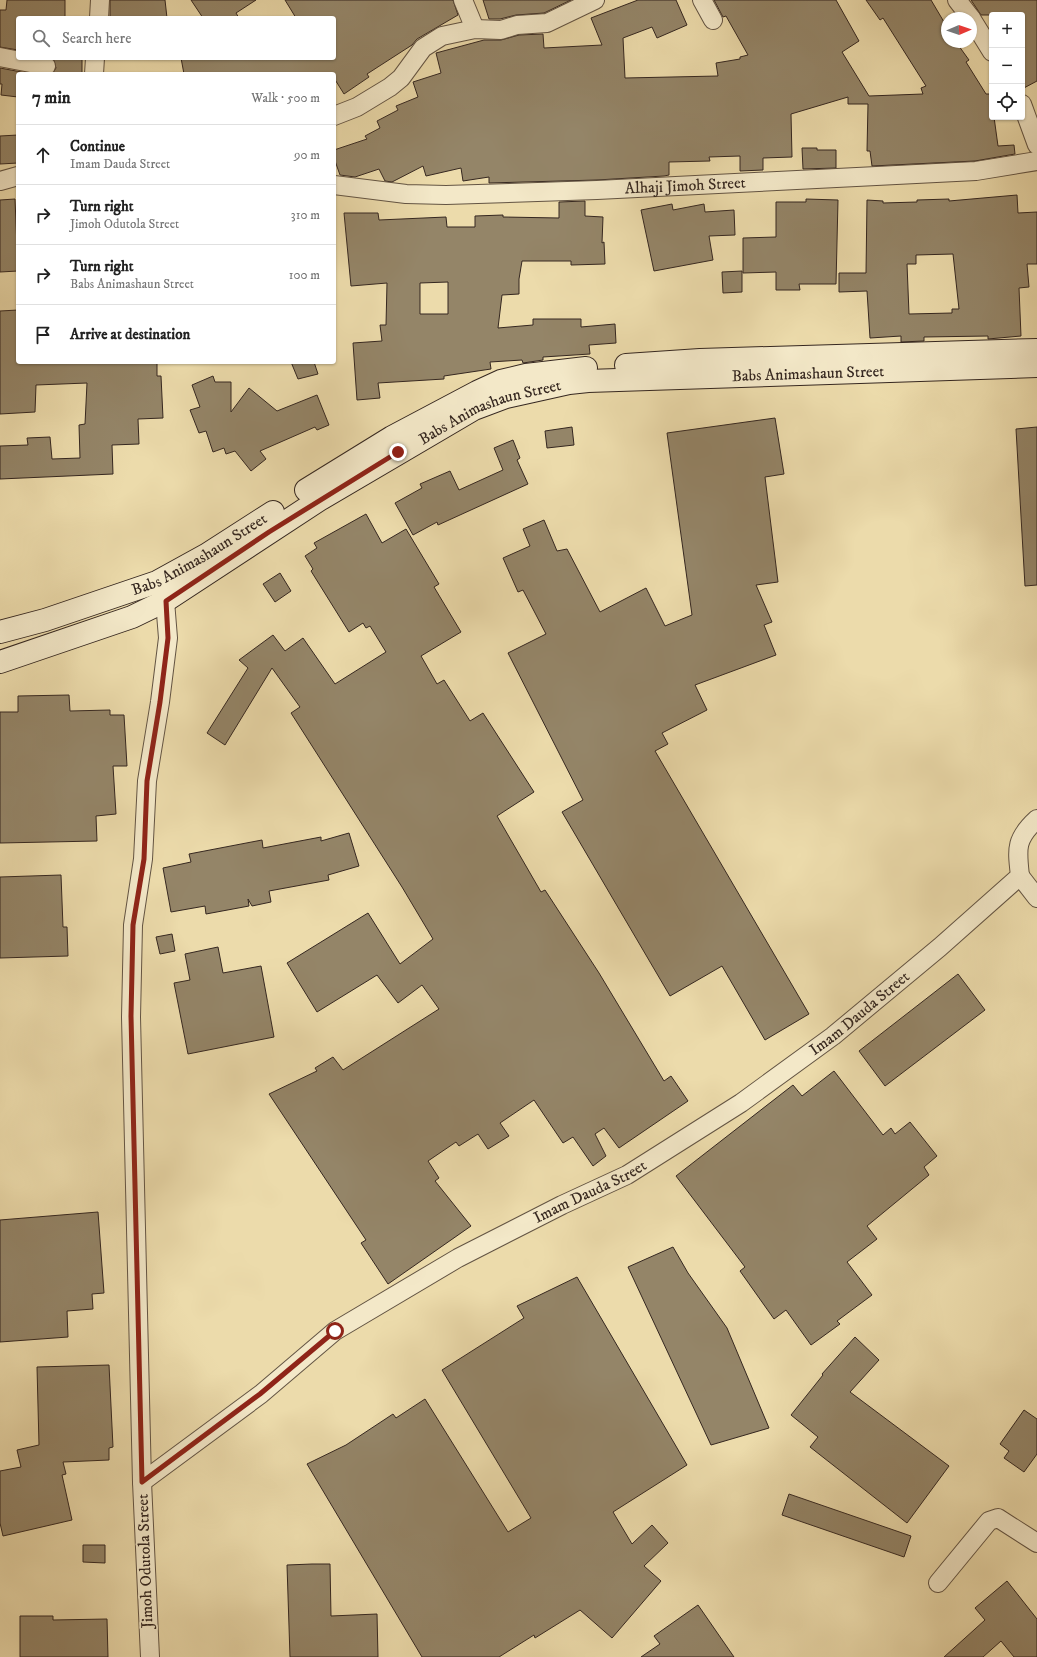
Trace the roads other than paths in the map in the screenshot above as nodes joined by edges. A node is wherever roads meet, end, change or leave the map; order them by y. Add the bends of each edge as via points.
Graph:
1 (100, 0) edge
2 (463, 0) edge
3 (595, 0) edge
4 (702, 0) edge
5 (957, 0) edge
6 (966, 12) edge
7 (99, 16) edge
8 (713, 20) dead end
9 (977, 28) edge
10 (475, 29) junction
11 (990, 48) edge
12 (0, 57) edge
13 (95, 60) edge
14 (46, 66) dead end
15 (94, 72) edge
16 (1025, 112) edge
17 (336, 115) edge
18 (1037, 145) edge
19 (1037, 161) edge
20 (16, 177) edge
21 (0, 181) edge
22 (336, 185) edge
23 (1035, 352) edge
24 (161, 591) junction
25 (0, 632) edge
26 (0, 662) edge
27 (1037, 819) edge
28 (1020, 876) junction
29 (1037, 898) edge
30 (142, 1482) junction
31 (1037, 1543) edge
32 (938, 1583) dead end
33 (150, 1657) edge

1 - 7 street
2 - 10 street
3 - 10 street via 547,23 517,25 501,30
4 - 8 street
5 - 6 street
9 - 11 street
10 - 17 street via 442,36 423,48 401,78 390,87 358,107
12 - 14 street
13 - 15 street
16 - 18 street
19 - 22 street, Alhaji Jimoh Street via 976,171 596,190 446,195 406,194
20 - 21 street
23 - 24 main road, Babs Animashaun Street via 751,368 692,361 580,368 501,381 392,437 206,555
24 - 25 main road, Babs Animashaun Street
24 - 26 main road, Babs Animashaun Street via 132,617
24 - 30 street, Jimoh Odutola Street via 168,638 147,781 144,859 133,925 131,1016
27 - 28 street via 1021,838 1017,850
28 - 29 street
28 - 30 street, Imam Dauda Street via 833,1036 741,1103 628,1175 458,1258 335,1331 260,1394
30 - 33 street, Jimoh Odutola Street
31 - 32 street via 998,1518 988,1521

